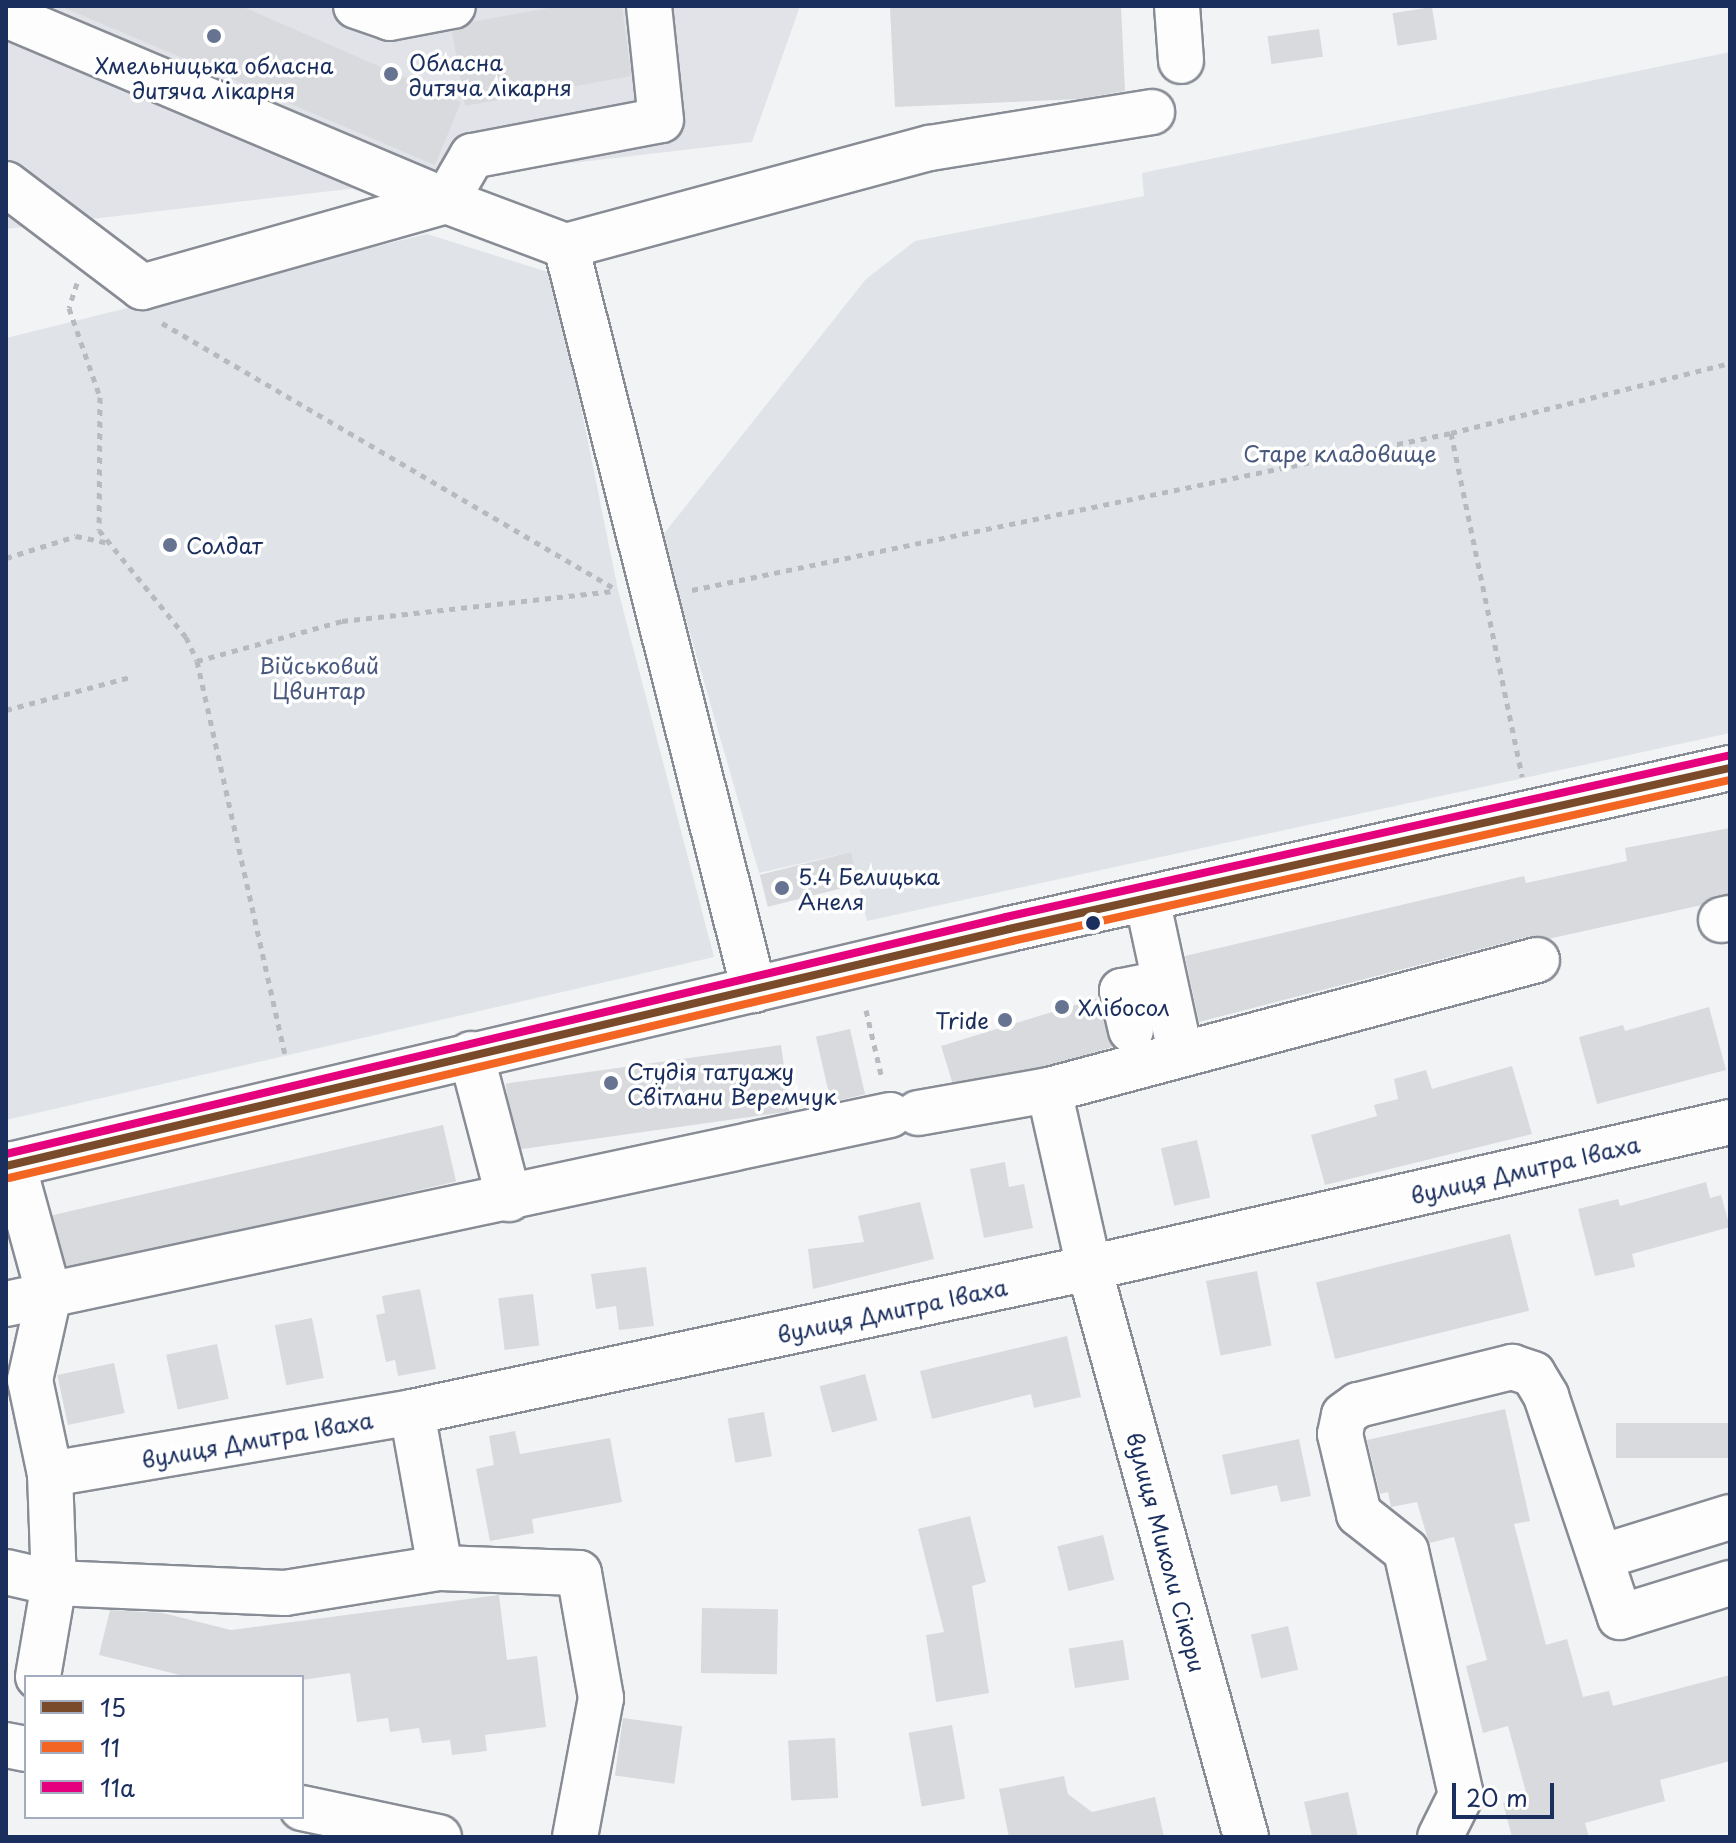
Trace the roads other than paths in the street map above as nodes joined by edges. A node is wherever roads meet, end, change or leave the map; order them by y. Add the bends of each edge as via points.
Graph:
1 (356, 6) edge
2 (453, 6) edge
3 (649, 6) edge
4 (1177, 6) edge
5 (6, 15) edge
6 (1181, 61) dead end
7 (1152, 112) dead end
8 (6, 184) edge
9 (446, 201) junction
10 (566, 246) junction
11 (1730, 768) edge
12 (1147, 899) junction
13 (1537, 960) dead end
14 (1162, 983) junction
15 (754, 990) junction
16 (1131, 1030) dead end
17 (1180, 1051) junction
18 (471, 1054) junction
19 (1049, 1090) junction
20 (1730, 1122) edge
21 (9, 1165) edge
22 (509, 1199) junction
23 (1089, 1268) junction
24 (49, 1295) junction
25 (6, 1304) edge
26 (412, 1412) junction
27 (50, 1474) junction
28 (1730, 1517) edge
29 (1601, 1557) junction
30 (440, 1568) junction
31 (6, 1572) edge
32 (54, 1583) junction
33 (1730, 1583) edge
34 (38, 1675) edge
35 (304, 1808) edge
36 (439, 1837) edge
37 (575, 1837) edge
38 (1246, 1837) edge
39 (1440, 1837) edge

1 - 2 street via 390,18
3 - 9 street via 661,120 472,156
4 - 6 street
5 - 9 street
7 - 10 street via 930,148
8 - 9 street via 142,287
9 - 10 street
10 - 15 street via 636,593
11 - 12 street
12 - 14 street
12 - 15 street
13 - 17 street
14 - 16 street via 1122,991
14 - 17 street
15 - 18 street
17 - 19 street
18 - 21 street
18 - 22 street
19 - 22 street via 904,1114
19 - 23 street, вулиця Миколи Сікори
20 - 23 street, вулиця Дмитра Іваха
21 - 24 street
22 - 24 street
23 - 26 street, вулиця Дмитра Іваха
23 - 38 street, вулиця Миколи Сікори
24 - 25 street
24 - 27 street via 30,1380
26 - 27 street, вулиця Дмитра Іваха
26 - 30 street
27 - 32 street
28 - 29 street
29 - 33 street via 1620,1617
29 - 39 street via 1546,1396 1533,1374 1512,1367 1358,1405 1344,1415 1340,1434 1359,1514 1406,1551 1461,1795
30 - 32 street via 285,1593
30 - 37 street via 579,1573 601,1698
31 - 32 street
32 - 34 street
35 - 36 street

